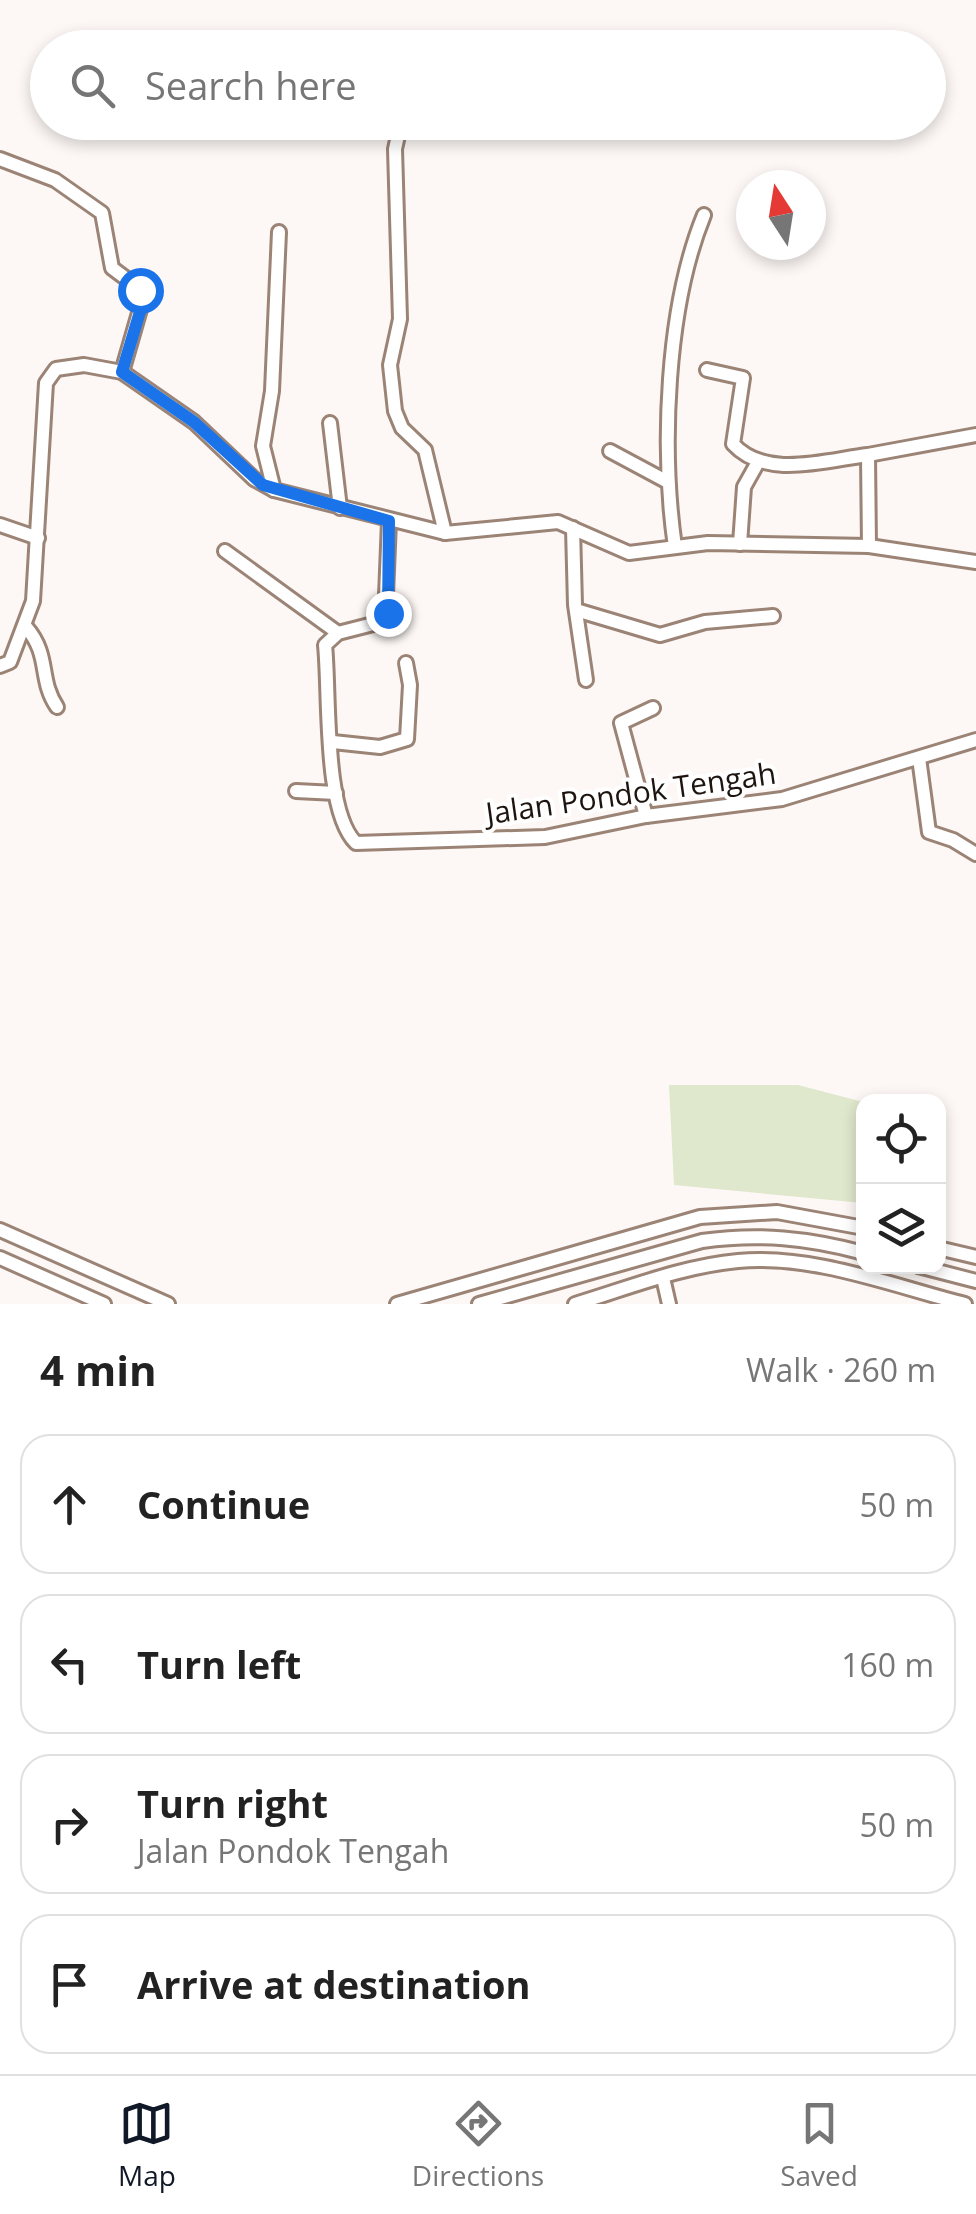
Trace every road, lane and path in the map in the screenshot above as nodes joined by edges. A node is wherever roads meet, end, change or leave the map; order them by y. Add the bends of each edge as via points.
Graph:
1 (397, 140) edge
2 (0, 160) edge
3 (704, 214) dead end
4 (279, 232) dead end
5 (707, 370) dead end
6 (122, 372) junction
7 (330, 423) dead end
8 (976, 435) edge
9 (610, 450) dead end
10 (868, 455) junction
11 (758, 462) junction
12 (666, 481) junction
13 (274, 490) junction
14 (340, 508) junction
15 (389, 521) junction
16 (0, 525) edge
17 (573, 528) junction
18 (445, 533) junction
19 (38, 538) junction
20 (740, 544) junction
21 (869, 546) junction
22 (676, 548) junction
23 (226, 550) dead end
24 (976, 562) edge
25 (576, 610) junction
26 (773, 616) dead end
27 (26, 627) junction
28 (338, 633) junction
29 (406, 663) dead end
30 (0, 666) edge
31 (586, 680) dead end
32 (57, 707) dead end
33 (653, 708) dead end
34 (976, 740) edge
35 (333, 742) junction
36 (919, 758) junction
37 (296, 791) dead end
38 (336, 793) junction
39 (646, 816) junction
40 (976, 854) edge
41 (856, 1227) edge
42 (0, 1230) edge
43 (856, 1250) edge
44 (946, 1250) edge
45 (976, 1257) edge
46 (0, 1258) edge
47 (946, 1273) edge
48 (663, 1278) junction
49 (976, 1281) edge
50 (82, 1300) edge
51 (104, 1304) edge
52 (168, 1304) edge
53 (397, 1304) edge
54 (479, 1304) edge
55 (575, 1304) edge
56 (669, 1304) edge
57 (965, 1304) edge

1 - 18 street via 400,319 390,365 395,411 402,428 426,450
2 - 6 street via 55,180 102,213 112,268 143,300
3 - 12 street via 679,294
4 - 13 street via 263,446
5 - 11 street via 743,378 733,444
6 - 13 street
6 - 19 street via 72,364 50,375
7 - 14 street
8 - 10 street
9 - 12 street
10 - 11 street
10 - 21 street
11 - 20 street via 744,487
12 - 22 street
13 - 14 street
14 - 15 street
15 - 18 street
15 - 28 street via 385,621
16 - 19 street
17 - 18 street via 538,521
17 - 22 street via 628,553
17 - 25 street
19 - 27 street
20 - 21 street
20 - 22 street
21 - 24 street
23 - 28 street
25 - 26 street via 660,635 705,622
25 - 31 street
27 - 30 street via 10,662
27 - 32 street via 42,648 46,692
28 - 35 street, Jalan Pondok Tengah via 325,645
29 - 35 street via 407,739 380,747
33 - 39 street via 622,723
34 - 36 street, Jalan Pondok Tengah
35 - 38 street, Jalan Pondok Tengah
36 - 39 street, Jalan Pondok Tengah via 782,799
36 - 40 street via 928,832
37 - 38 street
38 - 39 street, Jalan Pondok Tengah via 347,831 362,845 545,837
41 - 53 street via 777,1212 700,1217
42 - 52 street
43 - 54 street via 814,1240 738,1236
44 - 45 street
46 - 50 street
47 - 49 street
48 - 55 street
48 - 56 street
48 - 57 street via 718,1263 765,1260
50 - 51 street

